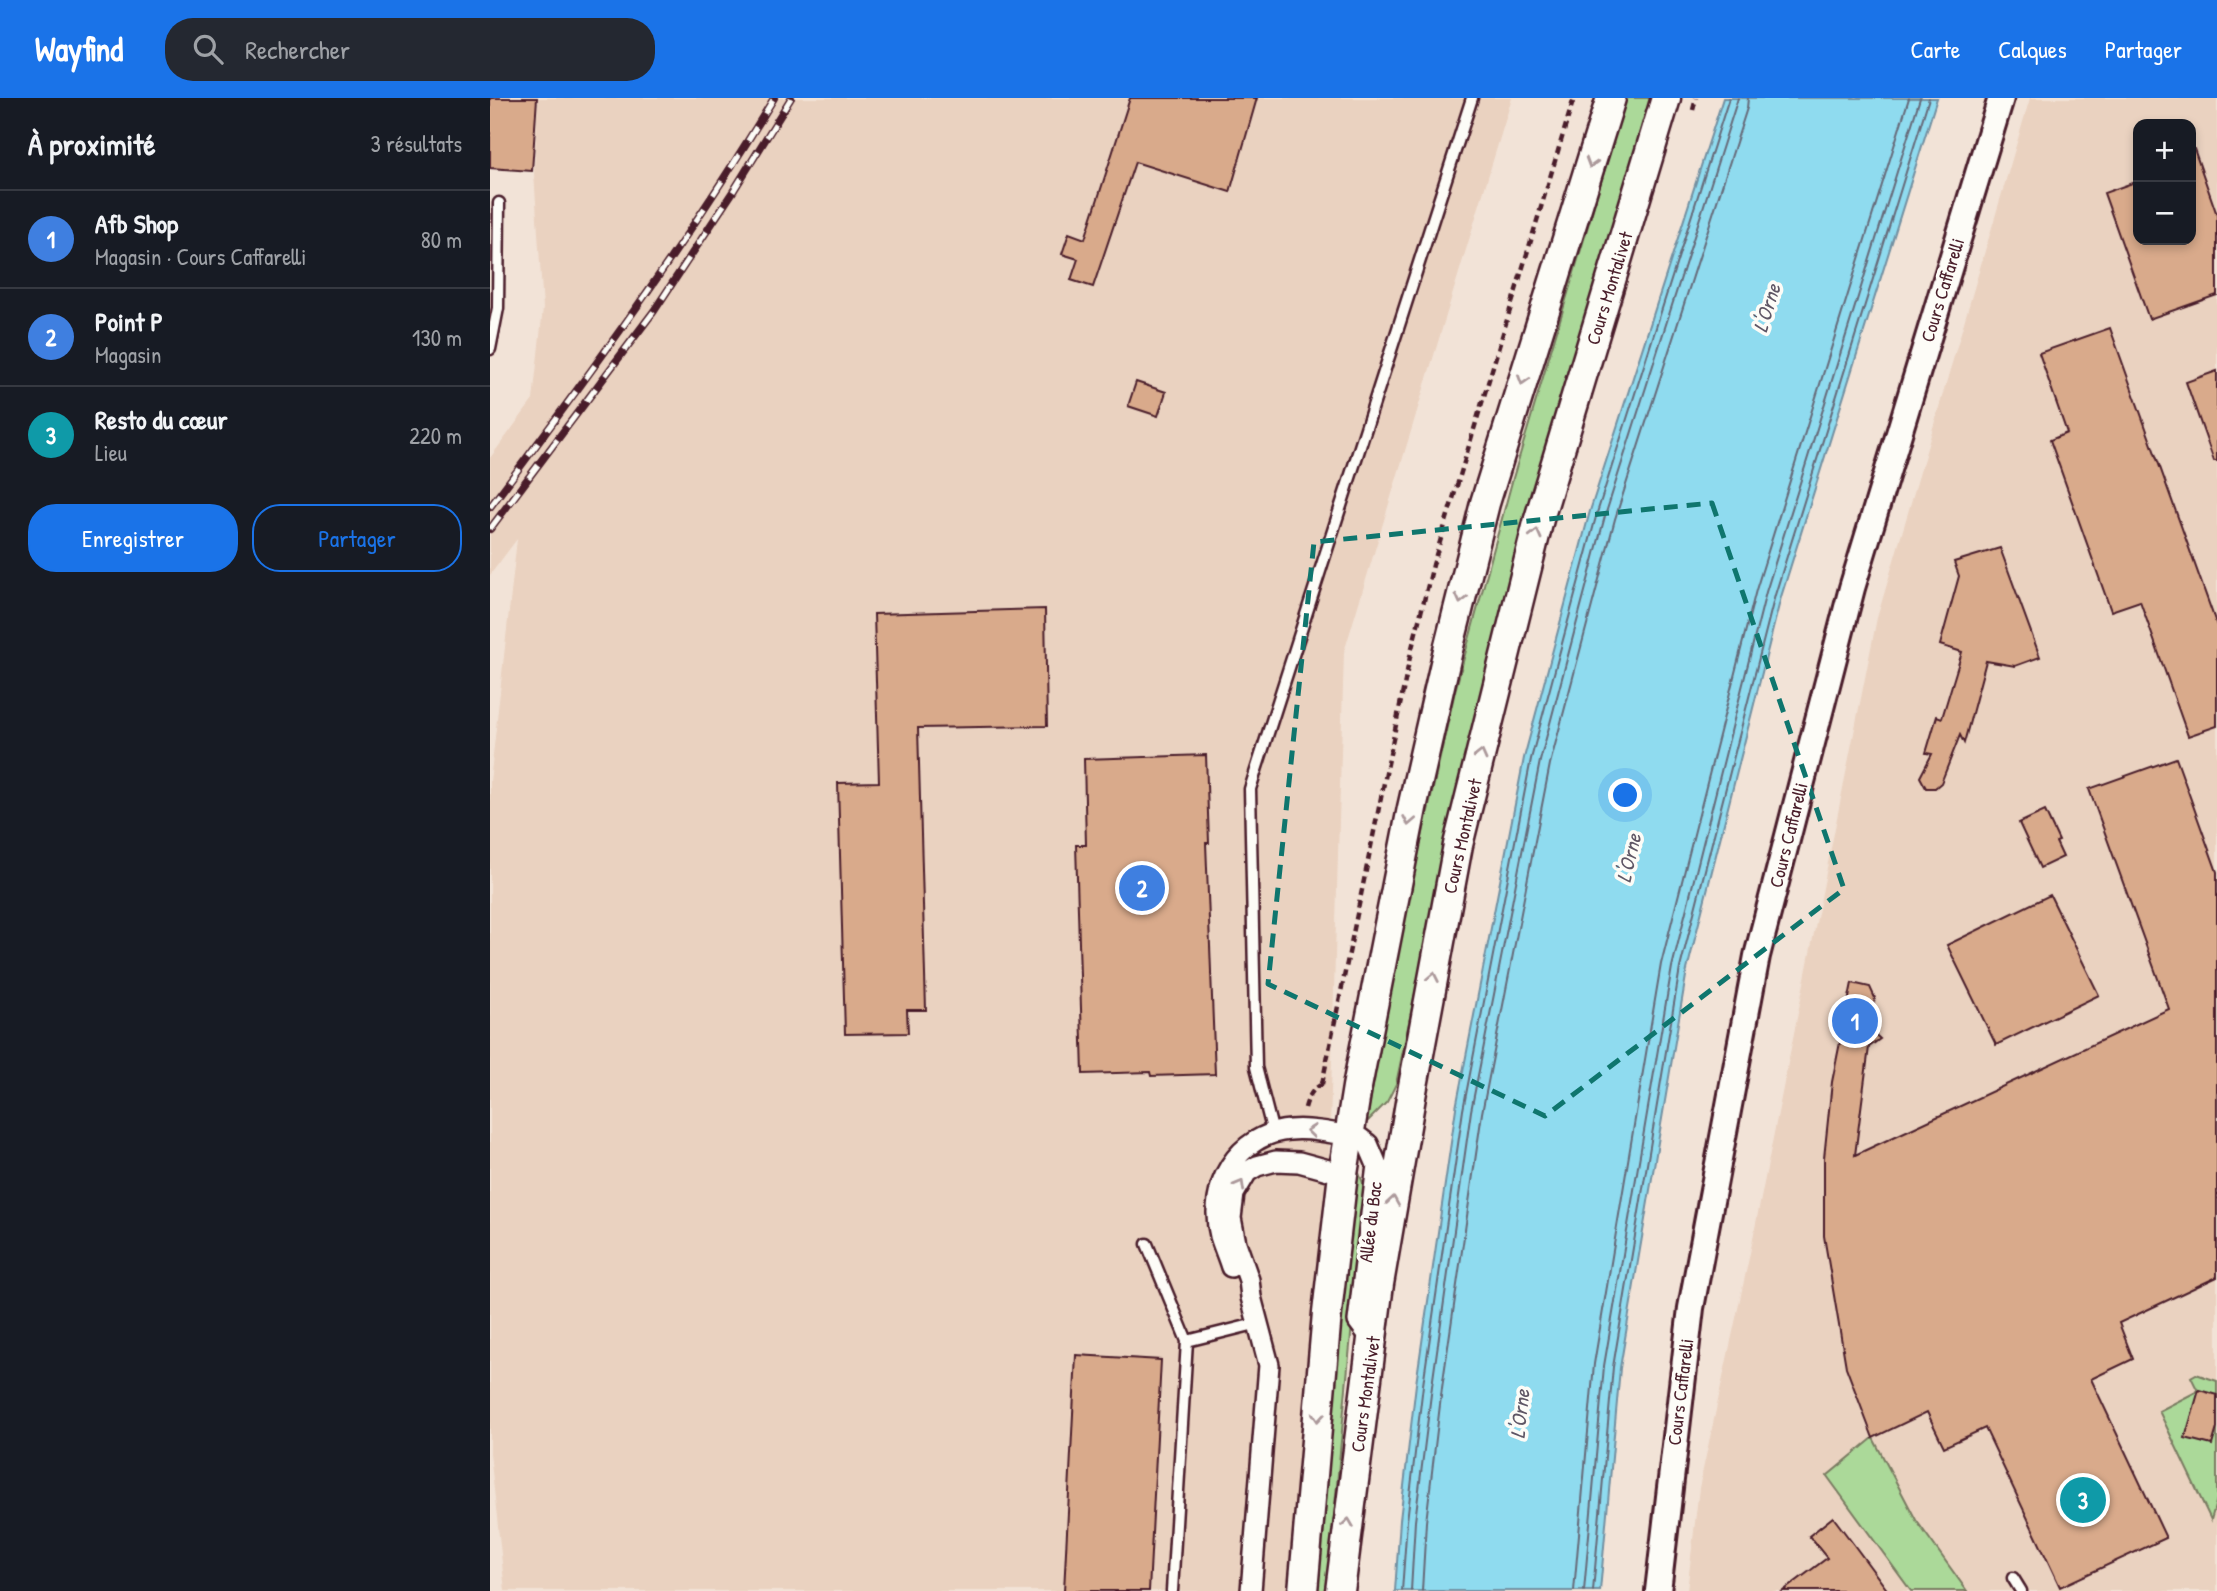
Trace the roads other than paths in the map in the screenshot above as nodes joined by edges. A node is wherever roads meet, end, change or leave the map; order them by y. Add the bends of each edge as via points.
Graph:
1 (1472, 98) edge
2 (1611, 98) edge
3 (1666, 98) edge
4 (2001, 98) edge
5 (499, 203) dead end
6 (490, 349) edge
7 (1273, 1133) junction
8 (1349, 1136) junction
9 (1343, 1174) junction
10 (1147, 1244) dead end
11 (1251, 1297) junction
12 (1259, 1323) junction
13 (1187, 1341) junction
14 (1373, 1342) junction
15 (2013, 1578) dead end
16 (1172, 1591) edge
17 (1251, 1591) edge
18 (1303, 1591) edge
19 (1340, 1591) edge
20 (1658, 1591) edge
21 (2021, 1591) edge

1 - 7 lane via 1250,789 1256,1067
2 -> 8 main road via 1485,503 1451,636 1412,808
14 -> 3 main road, Cours Montalivet via 1397,1174 1458,845 1539,519
4 - 20 street, Cours Caffarelli via 1852,588 1756,956 1691,1308
5 - 6 lane via 498,308
8 -> 7 street, Allée du Bac via 1290,1130
7 - 11 street, Allée du Bac via 1245,1146 1218,1192 1220,1236 1238,1285
8 - 9 main road
8 - 14 street, Allée du Bac via 1368,1144 1377,1165 1358,1321
11 -> 9 street, Allée du Bac via 1231,1218 1234,1194 1247,1172 1276,1160
9 -> 18 main road
10 - 13 lane
11 - 12 street, Allée du Bac
12 - 13 lane
12 - 17 street, Allée du Bac via 1269,1364
13 - 16 lane
19 -> 14 main road, Cours Montalivet
15 - 21 lane

